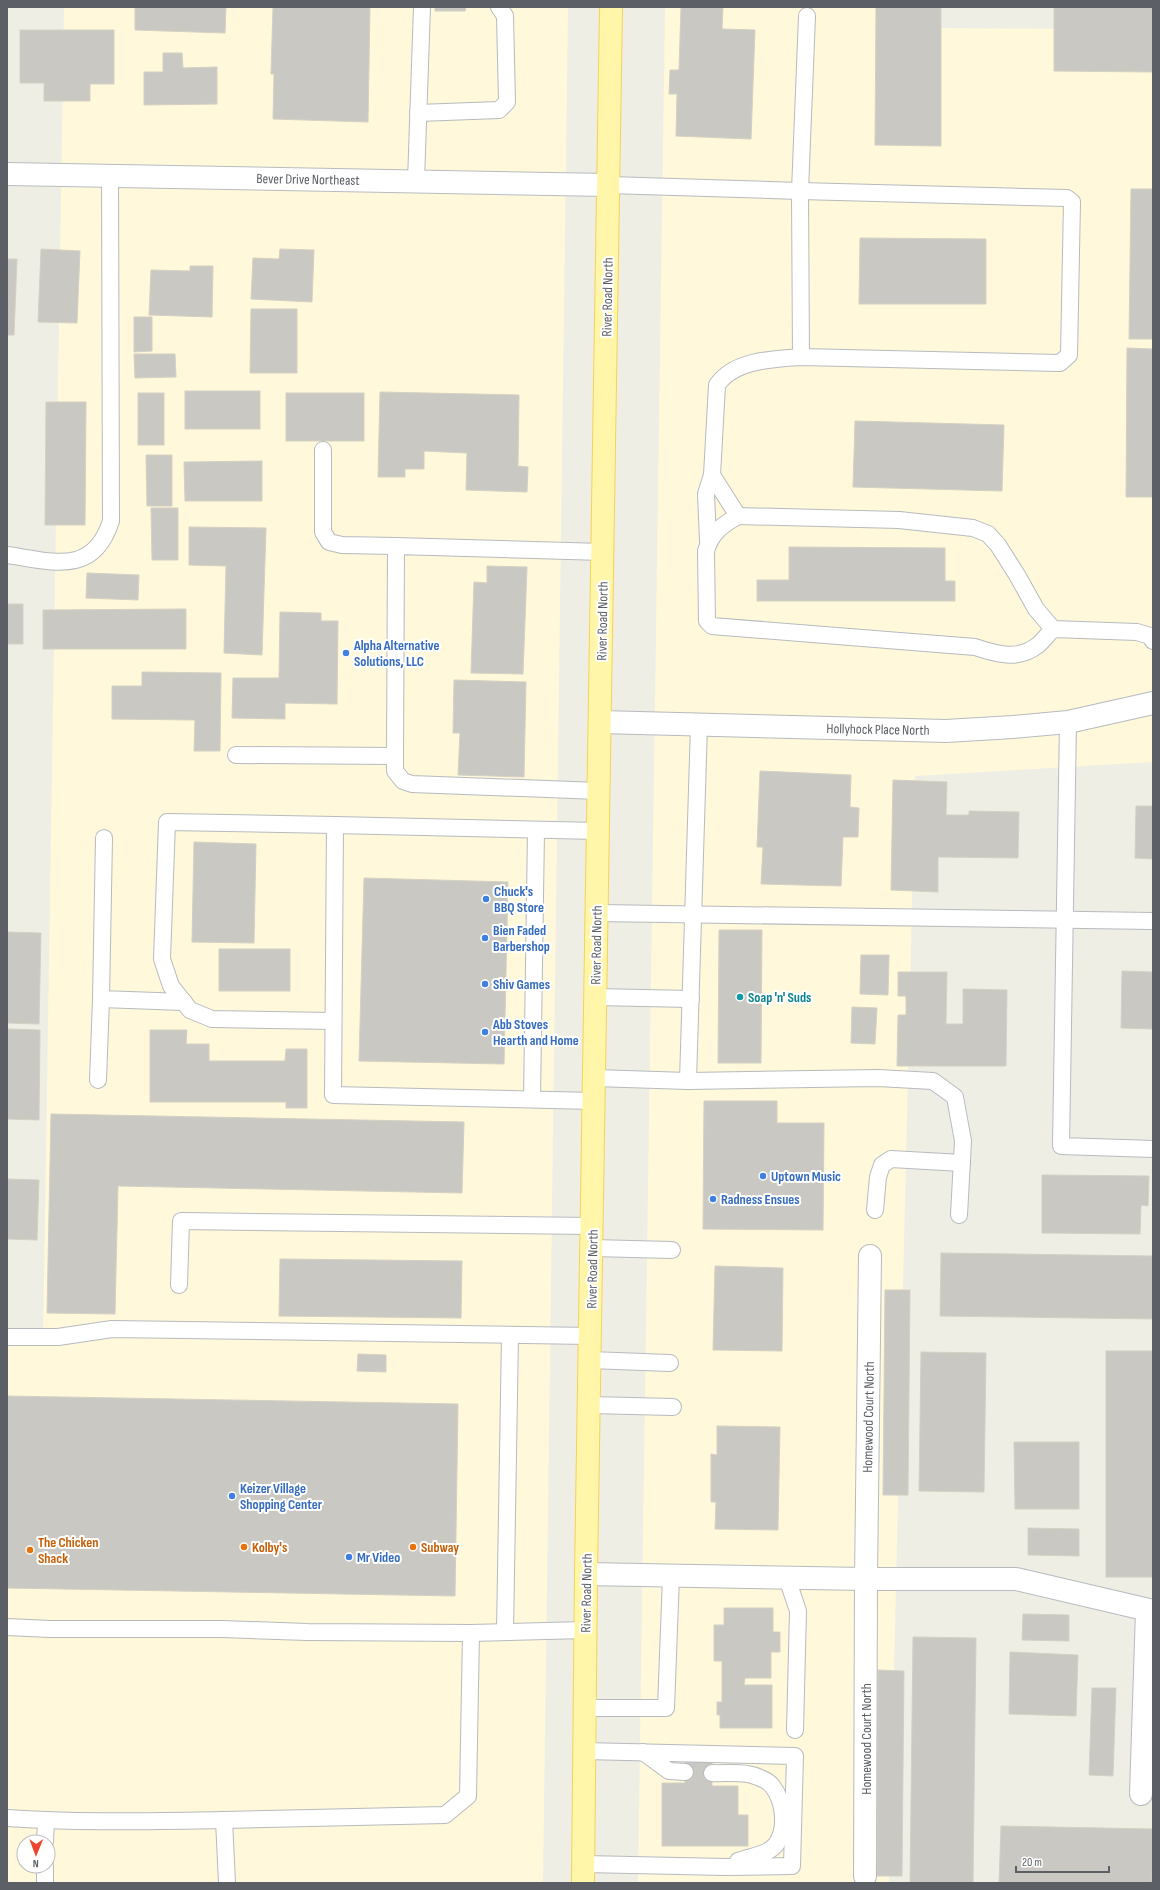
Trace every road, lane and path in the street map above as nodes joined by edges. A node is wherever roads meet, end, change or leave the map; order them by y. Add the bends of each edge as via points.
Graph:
1 (422, 7) edge
2 (500, 7) edge
3 (611, 7) edge
4 (807, 16) dead end
5 (418, 113) junction
6 (7, 174) edge
7 (110, 176) junction
8 (416, 181) junction
9 (609, 185) junction
10 (800, 191) junction
11 (801, 357) junction
12 (323, 450) dead end
13 (712, 475) junction
14 (738, 516) junction
15 (708, 541) junction
16 (396, 546) junction
17 (603, 552) junction
18 (7, 555) edge
19 (1053, 629) junction
20 (1153, 641) edge
21 (1153, 703) edge
22 (600, 722) junction
23 (1068, 722) junction
24 (699, 725) junction
25 (236, 755) dead end
26 (395, 756) junction
27 (599, 791) junction
28 (335, 825) junction
29 (536, 830) junction
30 (598, 831) junction
31 (104, 838) dead end
32 (597, 913) junction
33 (693, 915) junction
34 (1065, 920) junction
35 (1153, 921) edge
36 (595, 998) junction
37 (101, 999) junction
38 (691, 999) junction
39 (184, 1002) junction
40 (333, 1021) junction
41 (594, 1078) junction
42 (98, 1080) dead end
43 (688, 1081) junction
44 (532, 1099) junction
45 (594, 1101) junction
46 (1153, 1149) edge
47 (962, 1163) junction
48 (875, 1210) dead end
49 (959, 1215) dead end
50 (592, 1226) junction
51 (592, 1248) junction
52 (672, 1250) dead end
53 (870, 1256) dead end
54 (179, 1285) dead end
55 (510, 1335) junction
56 (591, 1336) junction
57 (7, 1337) edge
58 (590, 1360) junction
59 (670, 1363) dead end
60 (589, 1405) junction
61 (673, 1406) dead end
62 (586, 1574) junction
63 (671, 1576) junction
64 (787, 1578) junction
65 (866, 1579) junction
66 (1150, 1611) edge
67 (7, 1627) edge
68 (585, 1630) junction
69 (505, 1632) junction
70 (471, 1633) junction
71 (585, 1708) junction
72 (795, 1730) dead end
73 (584, 1751) junction
74 (643, 1752) junction
75 (685, 1772) dead end
76 (712, 1773) dead end
77 (1141, 1794) dead end
78 (7, 1818) edge
79 (46, 1820) junction
80 (224, 1820) junction
81 (46, 1834) edge
82 (726, 1867) junction
83 (583, 1873) edge
84 (865, 1876) dead end
85 (227, 1883) edge

1 - 5 lane
2 - 5 lane via 505,16 507,102 499,110
3 - 9 main road, River Road North
4 - 10 lane
5 - 8 lane
6 - 7 street, Bever Drive Northeast
7 - 8 street, Bever Drive Northeast
7 - 18 lane via 111,521 106,536 97,548 86,556 71,561 41,561
8 - 9 street, Bever Drive Northeast
9 - 10 lane
9 - 17 main road, River Road North
10 - 11 lane
10 - 11 lane via 1067,198 1072,202 1069,354 1060,363
11 - 13 lane via 758,363 732,370 723,376 717,385
12 - 16 lane via 323,532 329,542 342,545
13 - 14 lane
13 - 15 lane via 706,494
14 - 15 lane via 722,525
14 - 19 lane via 899,520 973,528 988,534 998,545 1036,609
15 - 19 lane via 705,593 707,621 712,626 975,647 999,655 1026,652 1038,645
16 - 17 lane
16 - 26 lane
17 - 22 main road, River Road North
19 - 20 lane via 1136,632 1150,636
21 - 23 street, Hollyhock Place North
22 - 24 street, Hollyhock Place North
22 - 27 main road, River Road North
23 - 24 street, Hollyhock Place North via 946,731
23 - 34 lane
24 - 33 lane
25 - 26 lane
26 - 27 lane via 395,771 403,781 412,784
27 - 30 main road, River Road North
28 - 29 lane
28 - 39 lane via 167,822 162,959 171,986
28 - 40 lane
29 - 30 lane
29 - 44 lane
30 - 32 main road, River Road North
31 - 37 lane
32 - 33 lane
32 - 36 main road, River Road North
33 - 34 lane
33 - 38 lane
34 - 35 lane
34 - 46 lane via 1061,1146
36 - 38 lane
36 - 41 main road, River Road North
37 - 39 lane
37 - 42 lane
38 - 43 lane
39 - 40 lane via 190,1010 212,1019
40 - 44 lane via 333,1095
41 - 43 lane
41 - 45 main road, River Road North
43 - 47 lane via 878,1078 933,1081 955,1097 963,1141
44 - 45 lane
45 - 50 main road, River Road North
47 - 48 lane via 891,1159 882,1165 878,1177
47 - 49 lane
50 - 51 main road, River Road North
50 - 54 lane via 181,1221
51 - 52 lane
51 - 56 main road, River Road North
53 - 65 street, Homewood Court North
55 - 56 lane
55 - 57 lane via 112,1329 58,1337
55 - 69 lane
56 - 58 main road, River Road North
58 - 59 lane
58 - 60 main road, River Road North
60 - 61 lane
60 - 62 main road, River Road North
62 - 63 street
62 - 68 main road, River Road North
63 - 64 street
63 - 71 lane via 666,1708
64 - 65 street
64 - 72 lane via 798,1611
65 - 66 street via 1016,1579
65 - 84 street, Homewood Court North
66 - 77 street
67 - 70 lane
68 - 69 lane
68 - 71 main road, River Road North
69 - 70 lane
70 - 80 lane via 468,1796 445,1815
71 - 73 main road, River Road North
73 - 74 lane
73 - 83 main road, River Road North
74 - 75 lane via 669,1771
74 - 82 lane via 795,1756 792,1866
76 - 82 lane via 751,1774 763,1779 773,1786 782,1807 783,1826 776,1844 763,1854
78 - 79 lane
79 - 80 lane
79 - 81 lane
80 - 85 lane
82 - 83 lane

